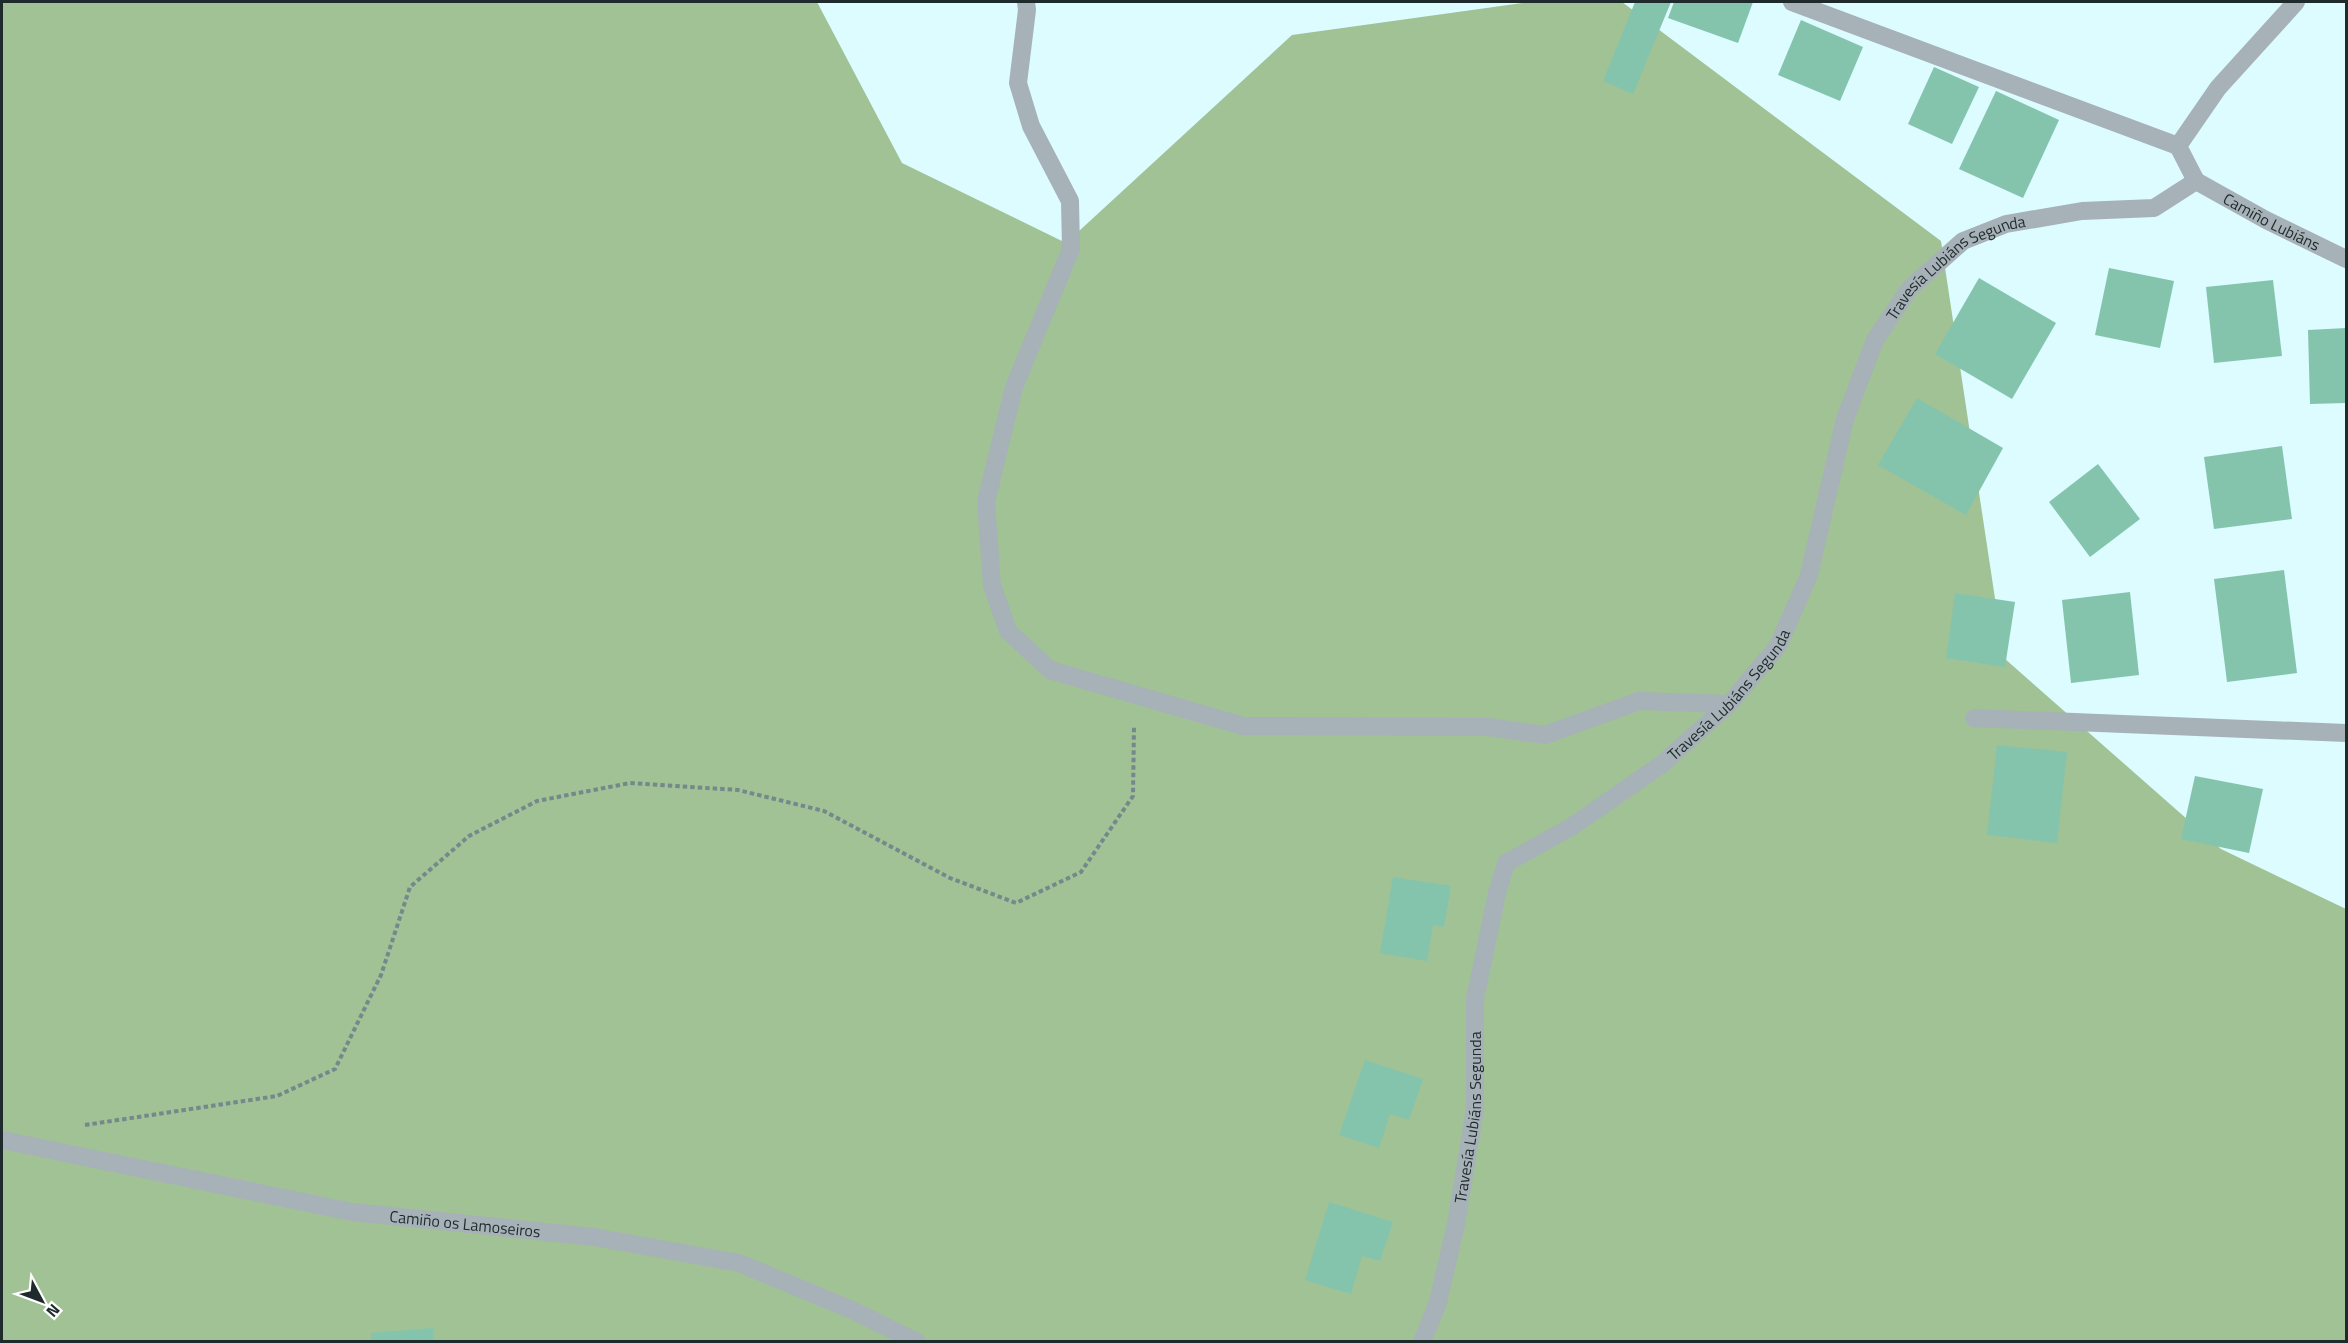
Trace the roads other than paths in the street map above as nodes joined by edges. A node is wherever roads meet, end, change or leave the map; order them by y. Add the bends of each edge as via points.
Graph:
1 (1026, 2) edge
2 (1792, 2) edge
3 (2296, 2) edge
4 (2178, 146) junction
5 (2196, 181) junction
6 (2346, 259) edge
7 (1729, 704) junction
8 (1974, 718) dead end
9 (2346, 733) edge
10 (2, 1140) edge
11 (917, 1341) edge
12 (1422, 1341) edge

1 - 7 street via 1018,83 1031,126 1070,201 1071,249 1014,387 986,502 992,585 1008,631 1050,670 1243,726 1489,728 1545,735 1639,701
2 - 4 street
3 - 4 street via 2218,88
4 - 5 street
5 - 6 street, Camiño Lubiáns
5 - 7 street, Travesía Lubiáns Segunda via 2154,208 2082,212 2006,224 1963,241 1910,288 1875,340 1845,419 1809,575 1778,646
7 - 12 street, Travesía Lubiáns Segunda via 1662,764 1571,827 1506,863 1475,999 1475,1109 1460,1201 1438,1302
8 - 9 street
10 - 11 street, Camiño os Lamoseiros via 352,1212 594,1237 739,1263

